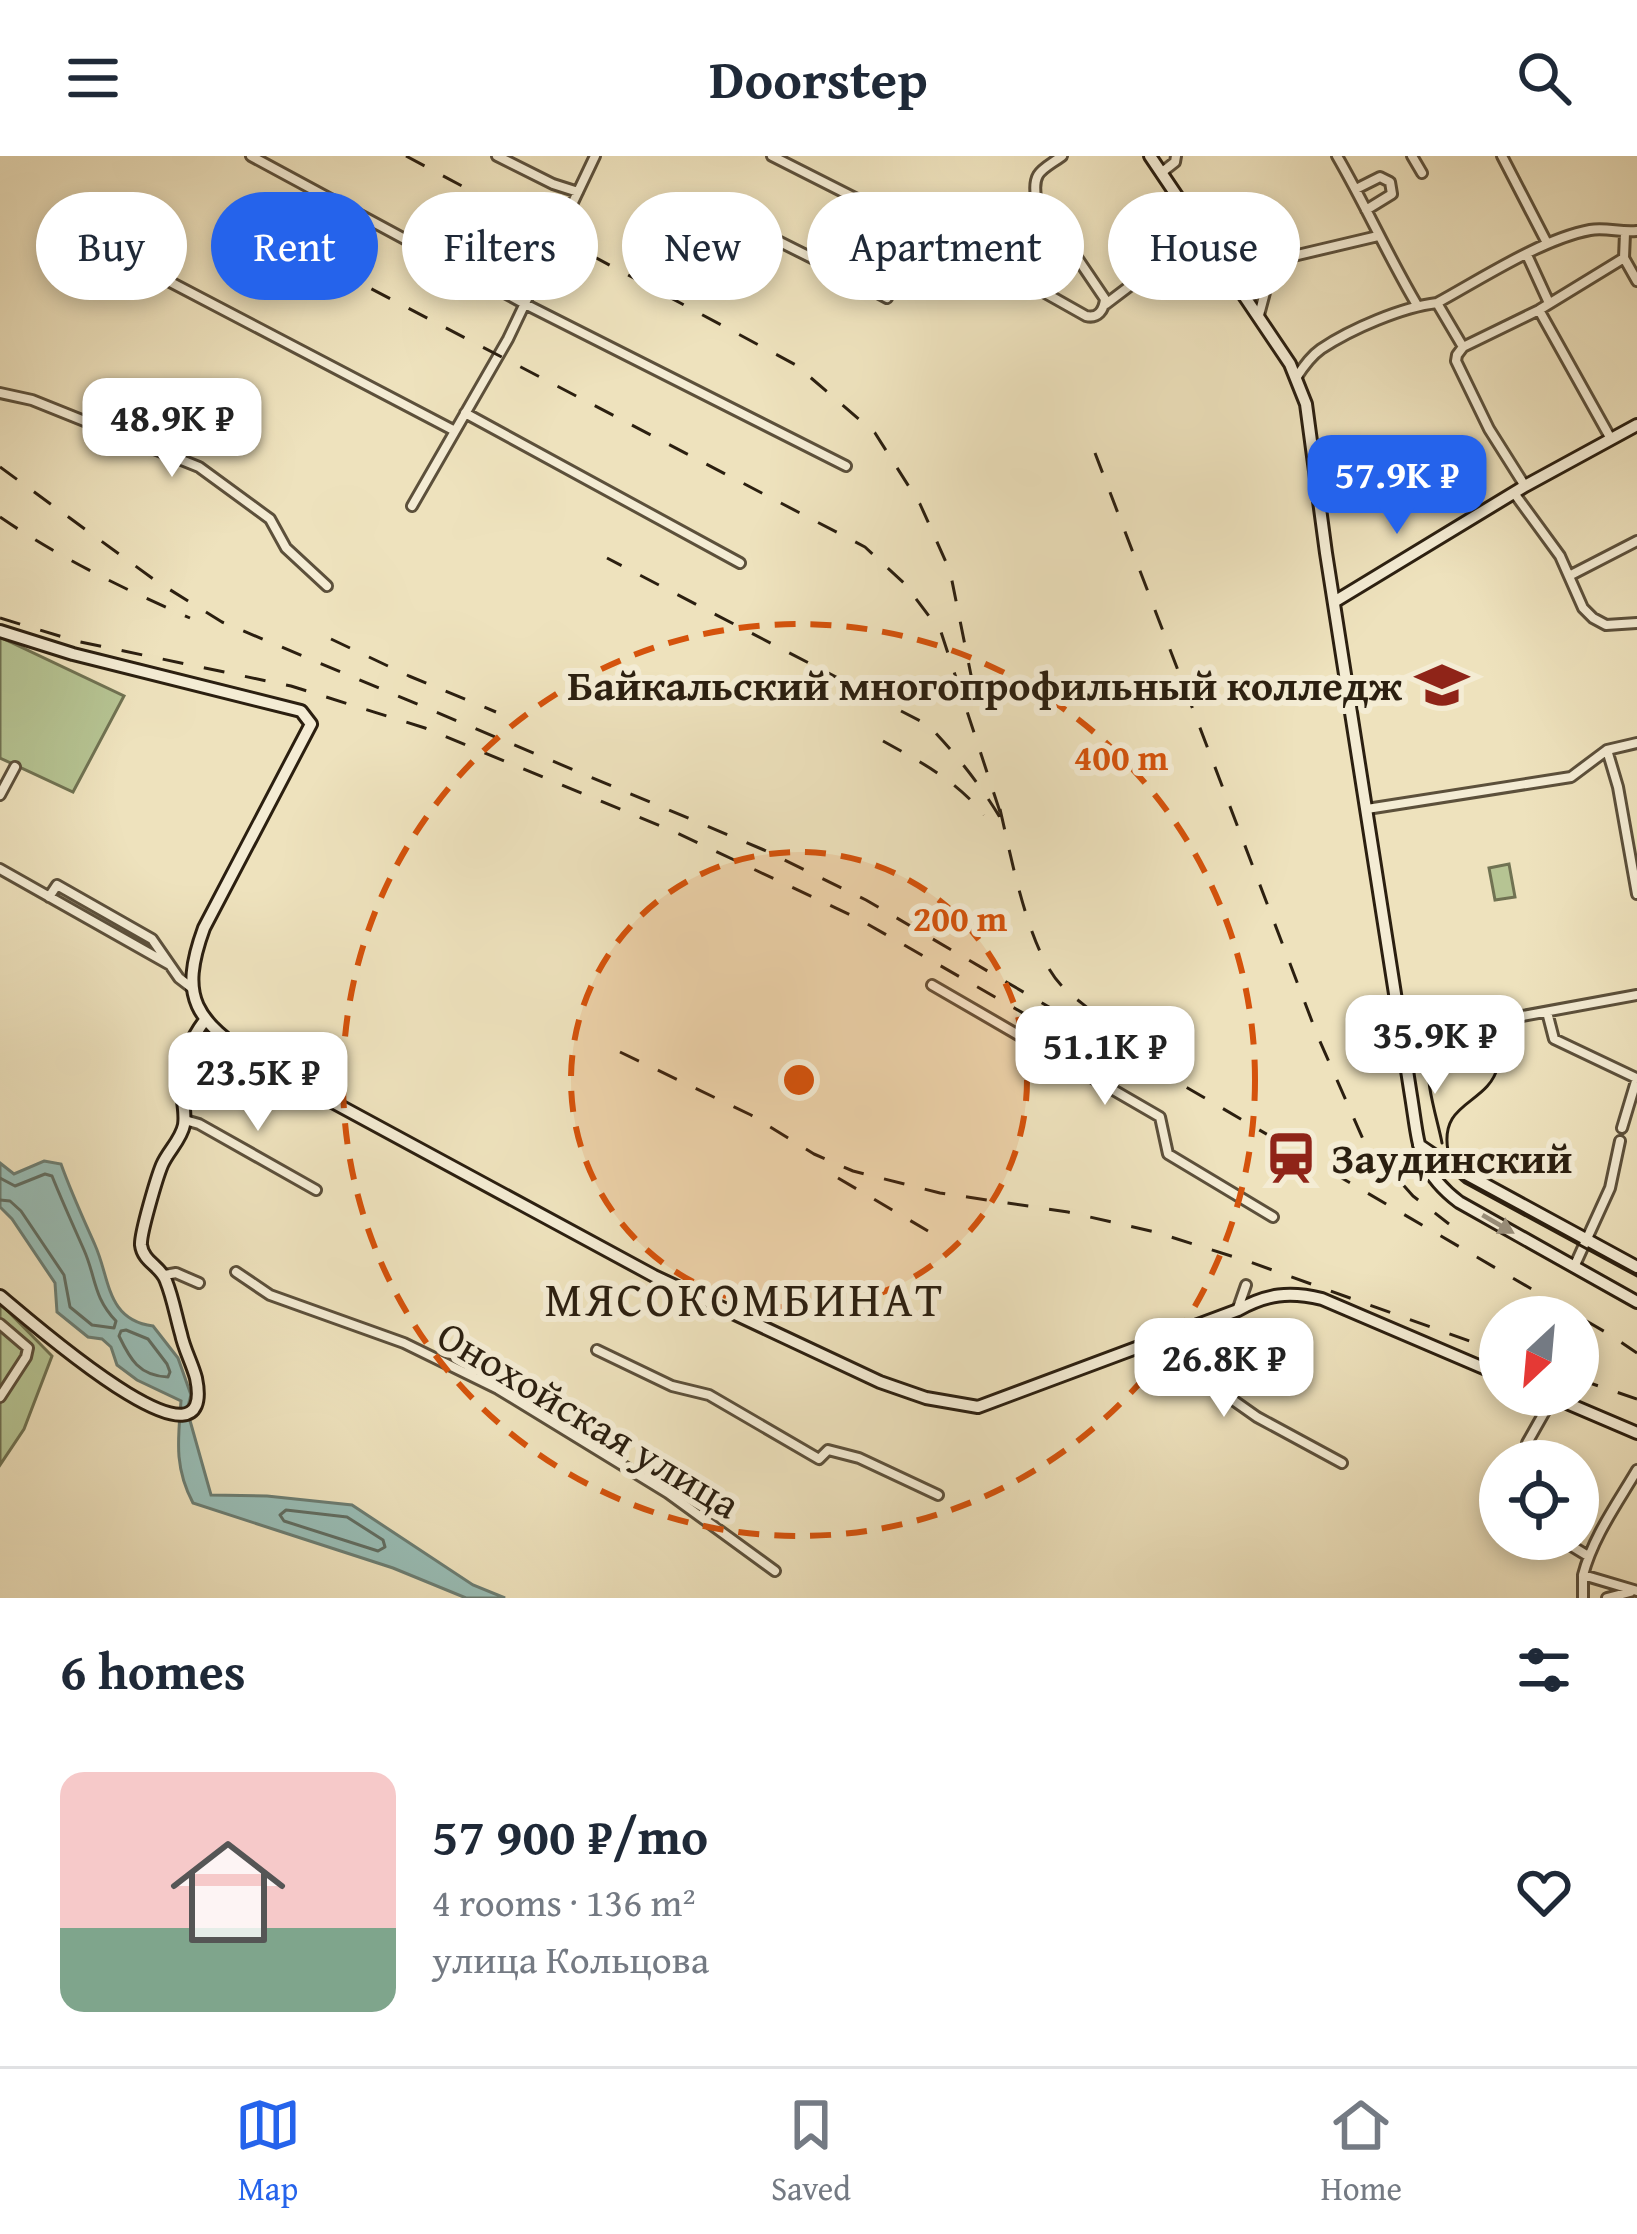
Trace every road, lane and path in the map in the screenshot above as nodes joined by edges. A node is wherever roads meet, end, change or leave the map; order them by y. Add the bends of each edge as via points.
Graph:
1 (251, 156) edge
2 (497, 156) edge
3 (595, 156) edge
4 (772, 156) edge
5 (1062, 156) edge
6 (1150, 156) edge
7 (1176, 156) edge
8 (1337, 156) edge
9 (1412, 156) edge
10 (1502, 156) edge
11 (1161, 173) junction
12 (1422, 173) dead end
13 (1356, 189) junction
14 (578, 192) joint
15 (841, 192) edge
16 (1174, 192) edge
17 (1366, 211) junction
18 (1637, 231) edge
19 (1625, 232) junction
20 (1378, 236) junction
21 (1547, 243) junction
22 (1527, 255) junction
23 (1624, 258) junction
24 (1637, 281) edge
25 (187, 291) edge
26 (527, 300) edge
27 (1058, 300) edge
28 (1110, 300) edge
29 (1247, 300) edge
30 (1437, 302) junction
31 (1549, 303) junction
32 (525, 304) junction
33 (1105, 304) junction
34 (1417, 305) junction
35 (1539, 310) junction
36 (1258, 317) junction
37 (1463, 346) junction
38 (1296, 378) junction
39 (0, 393) edge
40 (465, 413) junction
41 (1637, 424) edge
42 (455, 431) junction
43 (1611, 439) junction
44 (846, 466) dead end
45 (1519, 490) junction
46 (412, 506) dead end
47 (1637, 541) edge
48 (740, 562) dead end
49 (1568, 576) junction
50 (327, 586) dead end
51 (1334, 602) junction
52 (1636, 622) edge
53 (0, 631) edge
54 (1637, 743) edge
55 (1606, 750) junction
56 (15, 767) dead end
57 (0, 795) edge
58 (1367, 809) junction
59 (0, 869) edge
60 (1637, 894) edge
61 (932, 985) dead end
62 (193, 988) junction
63 (1637, 995) edge
64 (1547, 1012) junction
65 (205, 1020) junction
66 (1405, 1056) junction
67 (1637, 1078) edge
68 (185, 1120) junction
69 (1622, 1128) dead end
70 (1620, 1141) dead end
71 (1419, 1145) junction
72 (316, 1190) dead end
73 (1273, 1217) dead end
74 (1587, 1241) junction
75 (1574, 1267) junction
76 (1637, 1267) edge
77 (236, 1272) dead end
78 (165, 1275) junction
79 (200, 1283) dead end
80 (1246, 1285) dead end
81 (0, 1296) edge
82 (1637, 1302) edge
83 (1238, 1310) junction
84 (1214, 1319) junction
85 (0, 1324) edge
86 (597, 1350) dead end
87 (1479, 1366) edge
88 (0, 1397) edge
89 (1597, 1416) edge
90 (1637, 1433) edge
91 (1342, 1463) dead end
92 (1637, 1470) edge
93 (938, 1495) dead end
94 (1599, 1537) edge
95 (1587, 1560) edge
96 (775, 1571) dead end
97 (1583, 1575) junction
98 (1583, 1598) edge
99 (1607, 1598) edge

1 - 32 street
2 - 14 street
3 - 14 street
4 - 15 street
5 - 33 street via 1038,173 1036,197
6 - 11 street
7 - 11 street
8 - 13 street
9 - 12 street
10 - 21 street
11 - 16 street
13 - 17 street
13 - 17 street via 1380,177 1390,182 1392,194
17 - 20 street
18 - 19 street
19 - 21 street via 1590,230
19 - 23 street
20 - 34 street
20 - 36 street via 1285,258 1271,270
21 - 22 street
22 - 30 street
22 - 31 street
23 - 24 street
23 - 31 street
25 - 42 street
26 - 32 street
27 - 33 street via 1091,318
28 - 33 street
29 - 36 street
30 - 34 street
30 - 37 street
31 - 35 street
32 - 40 street
32 - 44 street
34 - 38 street via 1318,351
35 - 37 street
35 - 43 street
36 - 38 street
37 - 45 street via 1456,361
38 - 51 street
39 - 50 street via 199,467 270,519 286,548
40 - 42 street
40 - 48 street
41 - 43 street
42 - 46 street
43 - 45 street
45 - 49 street
45 - 51 street
47 - 49 street
49 - 52 street via 1593,619
51 - 58 street
53 - 62 street via 290,706 311,724 204,928
54 - 55 street
55 - 58 street via 1571,777
55 - 60 street
56 - 57 street
58 - 66 street
59 - 62 street via 170,965
61 - 73 street via 1160,1117 1168,1154
62 - 65 street
63 - 64 street
64 - 66 street via 1446,1030
64 - 67 street via 1554,1039
65 - 68 street via 184,1056
65 - 84 street via 255,1060 654,1276 926,1398 978,1407
66 - 71 street
67 - 69 street
68 - 72 street
68 - 78 street via 141,1237 144,1256
70 - 74 street
71 - 74 street
71 -> 75 street via 1441,1188
74 - 75 street
74 - 76 street
75 - 82 street
77 - 96 street, Онохойская улица via 270,1294 404,1343 498,1389 668,1493
78 - 79 street
78 - 81 street via 195,1375 199,1403 190,1413 134,1398
80 - 83 street
83 - 84 street
83 - 87 street via 1296,1292
84 - 91 street via 1206,1381
85 - 88 street via 28,1348
86 - 93 street via 709,1395 819,1459 828,1450 859,1458
89 - 90 street
92 - 94 street
95 - 97 street
97 - 98 street
97 - 99 street via 1637,1591

